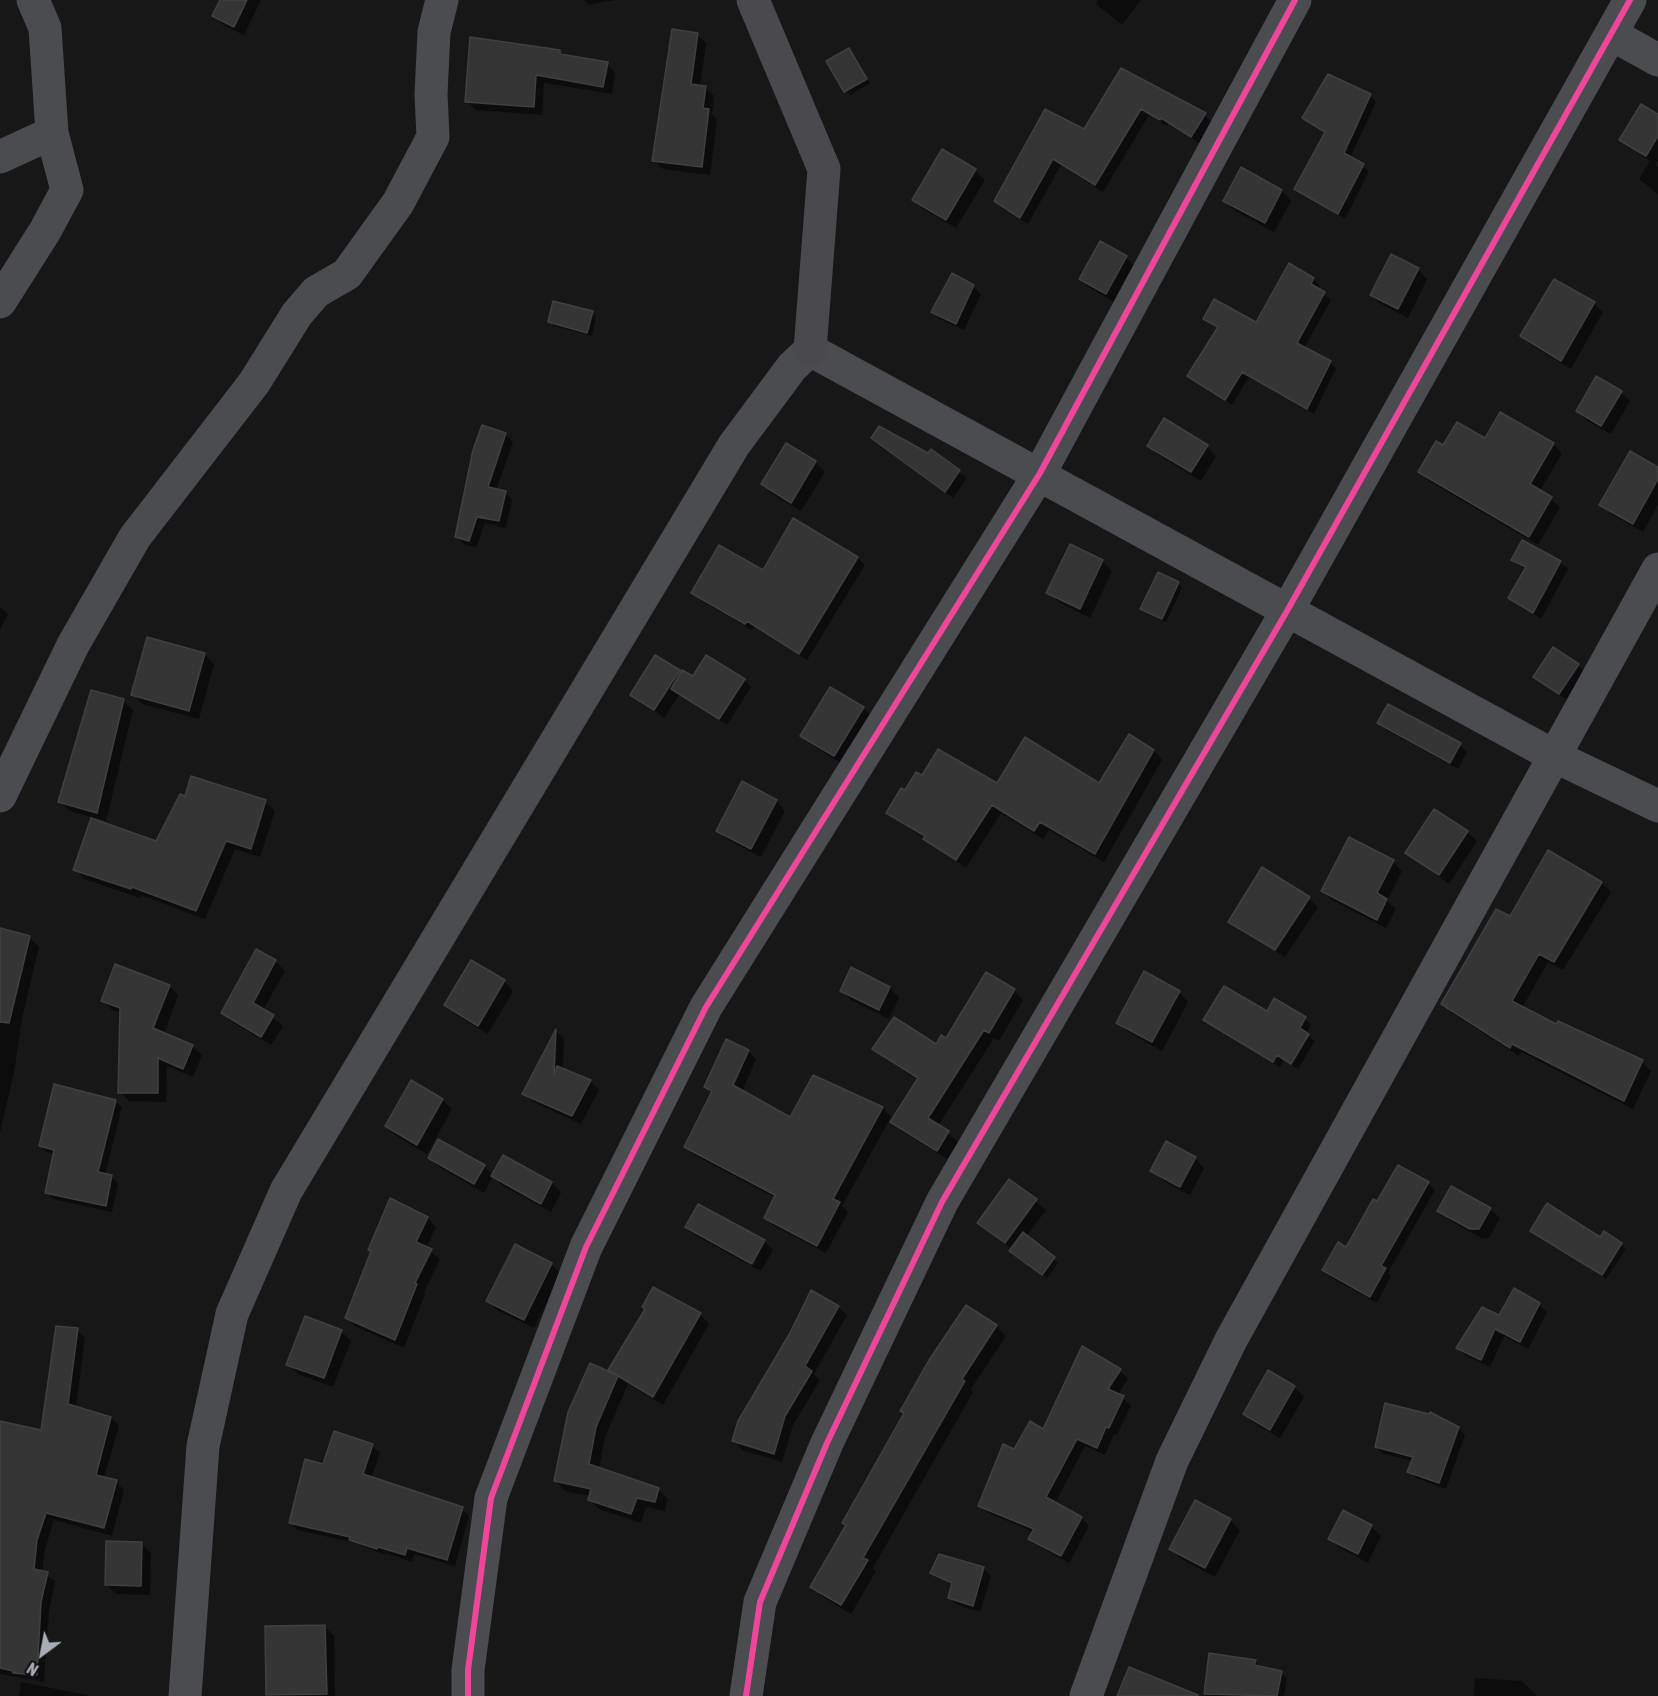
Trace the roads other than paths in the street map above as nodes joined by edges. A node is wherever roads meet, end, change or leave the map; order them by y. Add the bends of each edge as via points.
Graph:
1 (33, 0) edge
2 (442, 0) edge
3 (753, 0) edge
4 (1295, 0) edge
5 (1630, 0) edge
6 (1611, 34) junction
7 (1658, 60) edge
8 (52, 133) junction
9 (0, 157) edge
10 (0, 302) edge
11 (810, 350) junction
12 (1040, 473) junction
13 (1658, 568) edge
14 (1287, 611) junction
15 (1556, 757) junction
16 (0, 796) edge
17 (1658, 806) edge
18 (185, 1696) edge
19 (468, 1696) edge
20 (746, 1696) edge
21 (1086, 1696) edge

1 - 8 street via 45,28
2 - 16 street via 434,32 430,94 433,137 403,195 347,274 316,292 297,314 254,383 135,537 73,645
3 - 11 street via 824,169
4 - 12 street
5 - 6 street
6 - 7 street
6 - 14 street
8 - 9 street
8 - 10 street via 67,190
11 - 12 street
11 - 18 street via 792,367 734,445 286,1191 232,1314 203,1446
12 - 14 street
12 - 19 street via 706,1007 586,1246 491,1498 468,1670
13 - 15 street
14 - 15 street
14 - 20 street via 942,1202 826,1443 760,1602
15 - 17 street
15 - 21 street via 1231,1340 1172,1461

